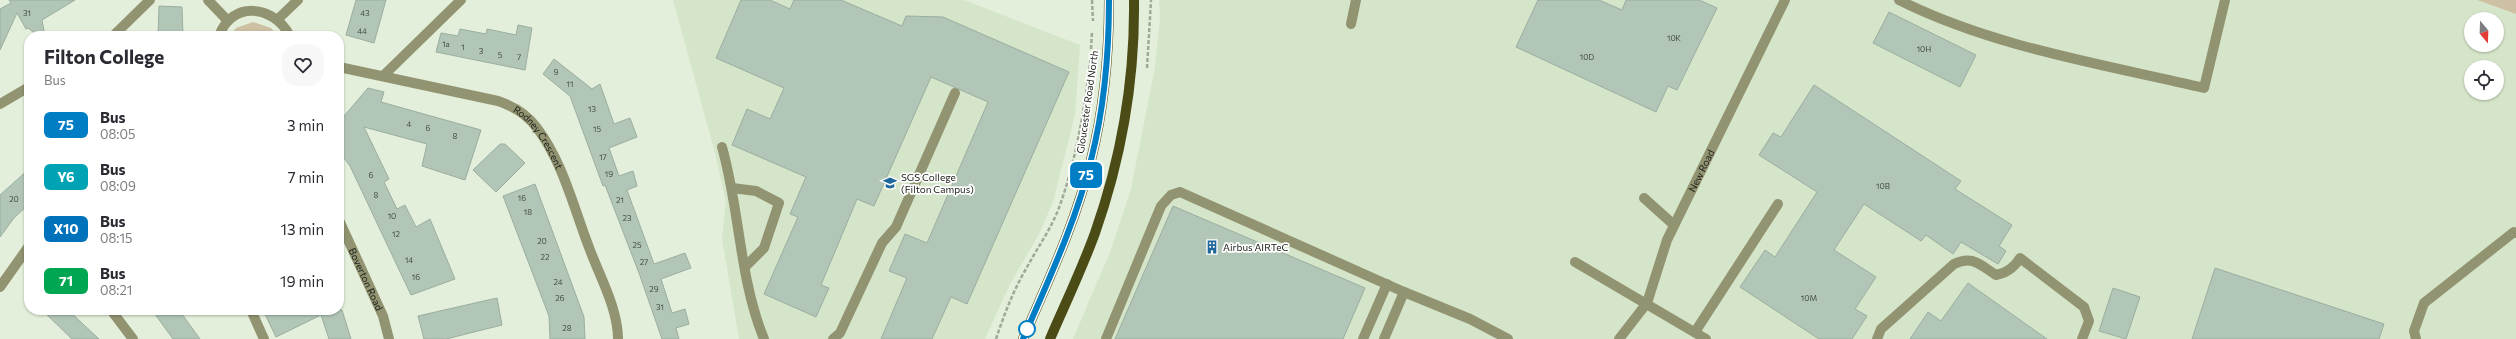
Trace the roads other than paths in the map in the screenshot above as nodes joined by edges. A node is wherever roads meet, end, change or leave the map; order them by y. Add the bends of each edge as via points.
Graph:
1 (150, 0) edge
2 (208, 0) edge
3 (298, 0) edge
4 (462, 0) edge
5 (1109, 0) edge
6 (1134, 0) edge
7 (1356, 0) edge
8 (1899, 0) edge
9 (2225, 0) edge
10 (1782, 1) edge
11 (278, 18) junction
12 (228, 21) junction
13 (1351, 24) dead end
14 (118, 31) edge
15 (222, 31) edge
16 (287, 31) edge
17 (344, 68) edge
18 (383, 76) junction
19 (24, 90) edge
20 (955, 93) dead end
21 (0, 104) edge
22 (722, 148) dead end
23 (732, 188) junction
24 (1644, 198) dead end
25 (1778, 204) dead end
26 (1674, 224) junction
27 (344, 231) edge
28 (2516, 233) edge
29 (24, 253) edge
30 (1575, 262) dead end
31 (745, 267) junction
32 (1387, 284) junction
33 (0, 287) edge
34 (1404, 292) junction
35 (1647, 303) junction
36 (115, 315) edge
37 (254, 315) edge
38 (1695, 332) junction
39 (133, 339) edge
40 (264, 339) edge
41 (389, 339) edge
42 (618, 339) edge
43 (764, 339) edge
44 (833, 339) edge
45 (1023, 339) edge
46 (1050, 339) edge
47 (1106, 339) edge
48 (1363, 339) edge
49 (1384, 339) edge
50 (1508, 339) edge
51 (1619, 339) edge
52 (1706, 339) edge
53 (1877, 339) edge
54 (2082, 339) edge
55 (2416, 339) edge

1 - 14 street
2 - 12 street
3 - 11 street
4 - 18 street
5 - 45 main road, Gloucester Road North via 1104,78 1091,160 1065,239
6 - 46 main road via 1129,84 1113,172 1095,232
7 - 13 street
8 - 9 street via 1932,17 2029,48 2204,88
10 - 26 street, New Road
11 - 12 street via 268,13 247,11
11 - 16 street
12 - 15 street
17 - 18 street, Rodney Crescent
18 - 42 street, Rodney Crescent via 498,101 516,108 533,122 558,166 612,310
19 - 21 street
20 - 44 street via 896,227 882,243 840,333
22 - 23 street
23 - 31 street
23 - 31 street via 756,191 779,203 764,248
24 - 26 street
25 - 38 street
26 - 35 street, New Road via 1666,240
27 - 41 street, Boverton Road via 383,316
28 - 55 street via 2514,232 2424,303 2414,331
29 - 33 street
30 - 35 street
31 - 43 street via 756,320
32 - 34 street
32 - 47 street via 1180,192 1171,195 1161,206
32 - 48 street
34 - 49 street
34 - 50 street via 1470,319
35 - 38 street
35 - 51 street, New Road
36 - 39 street
37 - 40 street
38 - 52 street
53 - 54 street via 1881,329 1954,264 1965,259 1972,260 1996,275 2005,274 2020,258 2084,307 2089,321

